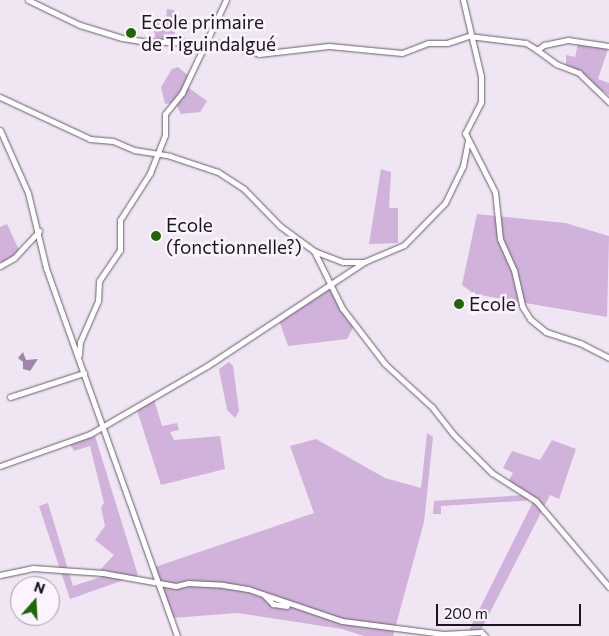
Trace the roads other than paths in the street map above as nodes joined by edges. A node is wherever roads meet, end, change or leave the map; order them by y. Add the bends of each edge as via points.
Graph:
1 (28, 0) edge
2 (226, 0) edge
3 (463, 0) edge
4 (469, 36) junction
5 (204, 43) junction
6 (609, 46) edge
7 (537, 50) junction
8 (0, 97) edge
9 (609, 102) edge
10 (0, 130) edge
11 (468, 141) junction
12 (156, 153) junction
13 (39, 231) junction
14 (314, 252) junction
15 (364, 262) junction
16 (0, 266) edge
17 (329, 285) junction
18 (609, 358) edge
19 (79, 360) junction
20 (84, 373) junction
21 (10, 397) dead end
22 (102, 427) junction
23 (0, 466) edge
24 (0, 575) edge
25 (158, 581) junction
26 (609, 587) edge
27 (177, 636) edge
28 (485, 636) edge

1 - 5 street via 73,23 122,38
2 - 5 street
3 - 4 street
4 - 5 street via 447,43 428,43 402,53 329,46 259,54 230,45
4 - 7 street via 526,43
4 - 11 street via 481,66 481,81 480,102 465,133
5 - 12 street via 182,94 166,110 165,135
6 - 7 street via 591,45 579,39 544,45
7 - 9 street via 556,64 578,73
8 - 12 street via 90,139 113,141 134,150
10 - 13 street via 28,192
11 - 15 street via 463,166 451,194 438,213 404,245
11 - 18 street via 495,192 500,239 511,263 524,312 546,332 580,343
12 - 14 street via 218,172 231,180 252,196 280,226
12 - 19 street via 150,173 120,220 120,250 99,281 98,301 80,342
13 - 16 street via 14,258
13 - 19 street via 46,268
14 - 15 street via 343,262
14 - 17 street
15 - 17 street
17 - 22 street via 207,366
17 - 26 street via 342,308 385,364 432,407 453,434 492,473 536,501
19 - 20 street
20 - 21 street
20 - 22 street
22 - 23 street
22 - 25 street
24 - 25 street via 33,568
25 - 27 street
25 - 28 street via 176,586 188,583 223,585 262,594 342,621 380,628 443,634 482,632

